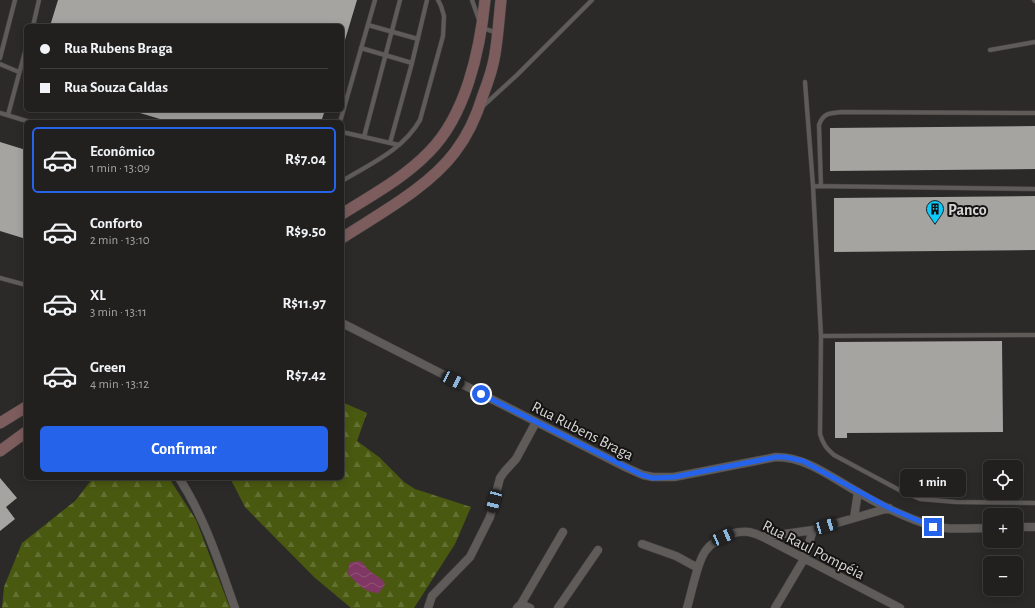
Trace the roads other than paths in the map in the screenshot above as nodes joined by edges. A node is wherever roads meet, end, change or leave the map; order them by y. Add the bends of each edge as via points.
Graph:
1 (15, 0) edge
2 (39, 0) edge
3 (375, 0) edge
4 (400, 0) edge
5 (427, 0) edge
6 (438, 0) edge
7 (472, 0) edge
8 (484, 0) edge
9 (501, 0) edge
10 (592, 0) edge
11 (33, 24) edge
12 (368, 25) junction
13 (482, 28) junction
14 (392, 32) junction
15 (497, 33) junction
16 (418, 39) junction
17 (1035, 42) edge
18 (361, 48) junction
19 (990, 50) dead end
20 (386, 54) junction
21 (24, 55) edge
22 (0, 58) edge
23 (412, 62) junction
24 (0, 64) edge
25 (19, 72) junction
26 (806, 82) dead end
27 (344, 108) edge
28 (478, 112) junction
29 (1035, 112) edge
30 (0, 113) edge
31 (8, 115) junction
32 (24, 120) edge
33 (344, 132) edge
34 (364, 137) junction
35 (390, 143) junction
36 (400, 145) junction
37 (344, 181) edge
38 (813, 186) junction
39 (820, 186) junction
40 (1035, 189) edge
41 (344, 213) edge
42 (344, 237) edge
43 (0, 278) edge
44 (24, 284) edge
45 (344, 324) edge
46 (1035, 335) edge
47 (820, 336) junction
48 (24, 408) edge
49 (536, 422) junction
50 (0, 423) edge
51 (24, 433) edge
52 (0, 451) edge
53 (180, 480) edge
54 (858, 492) junction
55 (1035, 502) edge
56 (889, 508) junction
57 (854, 518) junction
58 (1035, 527) edge
59 (983, 528) edge
60 (1023, 528) edge
61 (813, 530) junction
62 (563, 532) dead end
63 (764, 537) junction
64 (642, 544) dead end
65 (598, 550) dead end
66 (804, 559) junction
67 (698, 568) junction
68 (519, 606) edge
69 (235, 608) edge
70 (428, 608) edge
71 (530, 608) edge
72 (558, 608) edge
73 (687, 608) edge
74 (775, 608) edge
75 (900, 608) edge

1 - 22 lane
2 - 11 lane
3 - 12 lane
4 - 14 lane
5 - 16 lane
6 - 36 lane via 444,16 443,36 426,101 414,131
7 - 13 lane
8 - 13 street
9 - 15 street
10 - 28 lane
12 - 14 lane
12 - 18 lane
13 - 15 lane
13 - 41 street via 469,80 444,134 430,152 397,180
14 - 16 lane
14 - 20 lane
15 - 28 street via 491,74
16 - 23 lane
17 - 19 lane
18 - 20 lane
18 - 27 lane
20 - 23 lane
20 - 34 lane
21 - 25 lane
23 - 35 lane
24 - 25 lane
25 - 31 lane
26 - 38 lane
28 - 42 street via 465,137 444,165 396,204
29 - 39 lane via 841,112 825,115 819,125
30 - 31 lane
31 - 32 lane
33 - 34 lane
34 - 35 lane
35 - 36 lane
36 - 37 lane
38 - 39 lane
38 - 47 lane
39 - 40 lane
43 - 44 lane
45 - 49 street, Rua Rubens Braga
46 - 47 lane
47 - 55 lane via 820,434 826,448 834,455 920,499 956,502
48 - 50 street
49 - 54 street, Rua Rubens Braga via 625,467 653,478 674,477 785,457 803,461
49 - 70 street via 516,459 500,478 490,517 470,557 432,596
51 - 52 street
53 - 69 street via 204,524
54 - 56 street, Rua Rubens Braga
54 - 57 street
56 - 57 street
56 - 59 street, Rua Rubens Braga via 933,527
57 - 61 street
58 - 60 street
61 - 63 street
61 - 66 street
62 - 68 street
63 - 66 street, Rua Raul Pompéia
63 - 67 street, Rua Raul Pompéia via 750,532 740,532 723,537 706,549
64 - 67 street via 676,556
65 - 72 street
66 - 74 street
66 - 75 street, Rua Raul Pompéia
67 - 73 street, Rua Raul Pompéia
68 - 71 street

